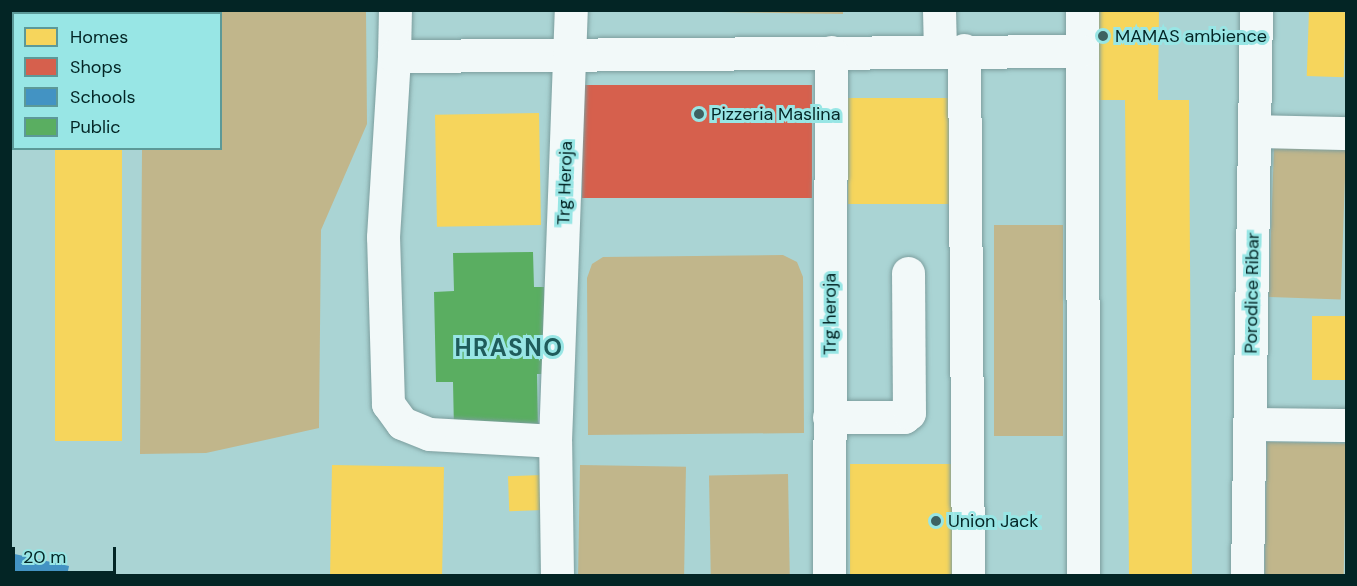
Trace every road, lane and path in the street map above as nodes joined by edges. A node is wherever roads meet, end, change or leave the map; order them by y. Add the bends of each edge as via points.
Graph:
1 (395, 10) edge
2 (571, 10) edge
3 (939, 10) edge
4 (1082, 10) edge
5 (1256, 10) edge
6 (952, 50) junction
7 (1080, 51) junction
8 (569, 52) junction
9 (831, 52) junction
10 (394, 56) junction
11 (1255, 131) junction
12 (1347, 133) edge
13 (909, 273) dead end
14 (829, 417) junction
15 (1250, 424) junction
16 (1347, 425) edge
17 (555, 441) junction
18 (557, 576) edge
19 (829, 576) edge
20 (968, 576) edge
21 (1083, 576) edge
22 (1247, 576) edge

1 - 10 street
2 - 8 street, Trg Heroja
3 - 6 street
4 - 7 street
5 - 11 street, Porodice Ribar
6 - 7 street
6 - 9 street
6 - 20 street
7 - 21 street
8 - 9 street
8 - 10 street
8 - 17 street, Trg Heroja
9 - 14 street, Trg heroja
10 - 17 street via 383,237 388,404 402,423 429,434
11 - 12 street
11 - 15 street, Porodice Ribar
13 - 14 street via 909,413 904,417
14 - 19 street, Trg heroja
15 - 16 street
15 - 22 street, Porodice Ribar
17 - 18 street, Trg Heroja

